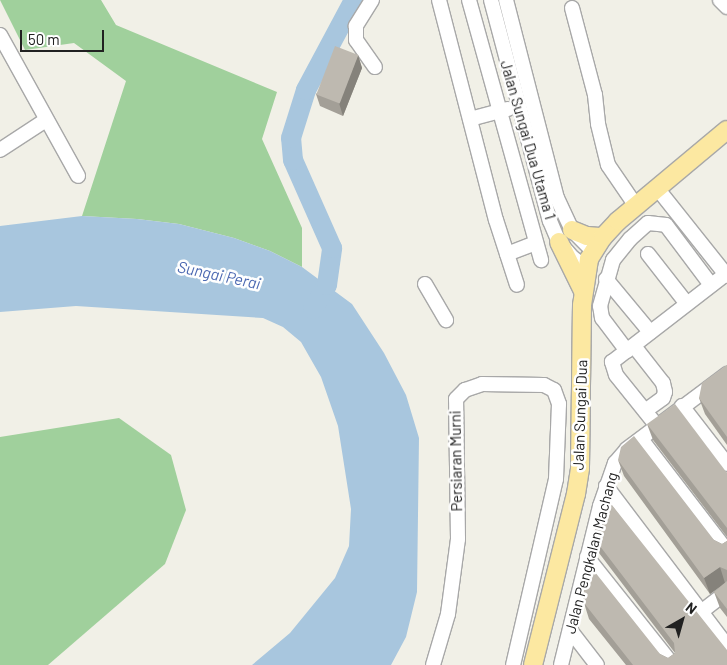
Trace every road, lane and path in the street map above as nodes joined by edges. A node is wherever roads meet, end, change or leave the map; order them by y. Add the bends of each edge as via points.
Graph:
1 (372, 0) edge
2 (439, 0) edge
3 (470, 0) edge
4 (491, 0) edge
5 (506, 0) edge
6 (720, 0) edge
7 (572, 8) dead end
8 (727, 8) edge
9 (0, 34) edge
10 (375, 67) dead end
11 (518, 106) junction
12 (500, 111) junction
13 (470, 119) junction
14 (46, 120) junction
15 (727, 130) edge
16 (0, 150) edge
17 (78, 176) dead end
18 (658, 188) junction
19 (636, 206) junction
20 (566, 236) junction
21 (536, 243) junction
22 (598, 244) junction
23 (507, 254) junction
24 (648, 254) dead end
25 (541, 260) dead end
26 (586, 268) junction
27 (726, 275) edge
28 (606, 279) junction
29 (425, 284) dead end
30 (711, 284) junction
31 (517, 285) dead end
32 (583, 291) junction
33 (687, 304) junction
34 (446, 320) dead end
35 (650, 332) junction
36 (630, 348) junction
37 (726, 375) edge
38 (682, 406) junction
39 (645, 411) junction
40 (657, 426) junction
41 (641, 439) junction
42 (727, 464) edge
43 (606, 486) junction
44 (727, 551) edge
45 (587, 557) junction
46 (727, 592) edge
47 (702, 612) junction
48 (570, 630) junction
49 (727, 646) edge
50 (433, 665) edge
51 (513, 665) edge
52 (533, 665) edge
53 (561, 665) edge
54 (597, 665) edge
55 (673, 665) edge

1 - 10 street via 356,26 356,40
2 - 13 street
3 - 12 street
4 - 11 street, Jalan Sungai Dua Utama 1
5 - 20 street, Jalan Sungai Dua Utama 1
6 - 8 street
7 - 19 street via 595,95 608,165
9 - 14 street
11 - 12 street
11 - 20 street, Jalan Sungai Dua Utama 1 via 542,195
12 - 13 street
12 - 21 street
13 - 23 street
14 - 16 street
14 - 17 street
15 - 18 main road
18 - 19 main road, Jalan Sungai Dua
18 - 27 street
19 - 22 main road, Jalan Sungai Dua
20 - 22 main road via 587,236
20 - 26 street, Jalan Sungai Dua Utama 1 via 573,258
20 - 32 main road
21 - 23 street
21 - 25 street
22 - 26 main road, Jalan Sungai Dua
23 - 31 street
24 - 33 street
26 - 32 main road, Jalan Sungai Dua
27 - 30 street
28 - 30 street via 613,260 630,239 648,223 658,222 666,225
28 - 35 street
28 - 36 street via 600,306 602,318
29 - 34 street
30 - 33 street
32 - 52 main road, Jalan Sungai Dua via 580,468
33 - 35 street
35 - 36 street
36 - 39 street via 612,362 616,374
36 - 39 street via 662,384 665,392 663,398
37 - 38 street, Jalan Pengkalan Machang
38 - 40 street, Jalan Pengkalan Machang
38 - 42 street
39 - 40 street
40 - 41 street, Jalan Pengkalan Machang
41 - 43 street, Jalan Pengkalan Machang via 615,463
41 - 44 street
43 - 45 street, Jalan Pengkalan Machang
43 - 47 street
45 - 48 street, Jalan Pengkalan Machang
45 - 55 street
46 - 47 street
47 - 49 street
48 - 53 street, Jalan Pengkalan Machang
48 - 54 street
50 - 51 street, Persiaran Murni via 448,614 458,539 456,399 465,390 482,384 544,385 554,390 559,404 556,479

